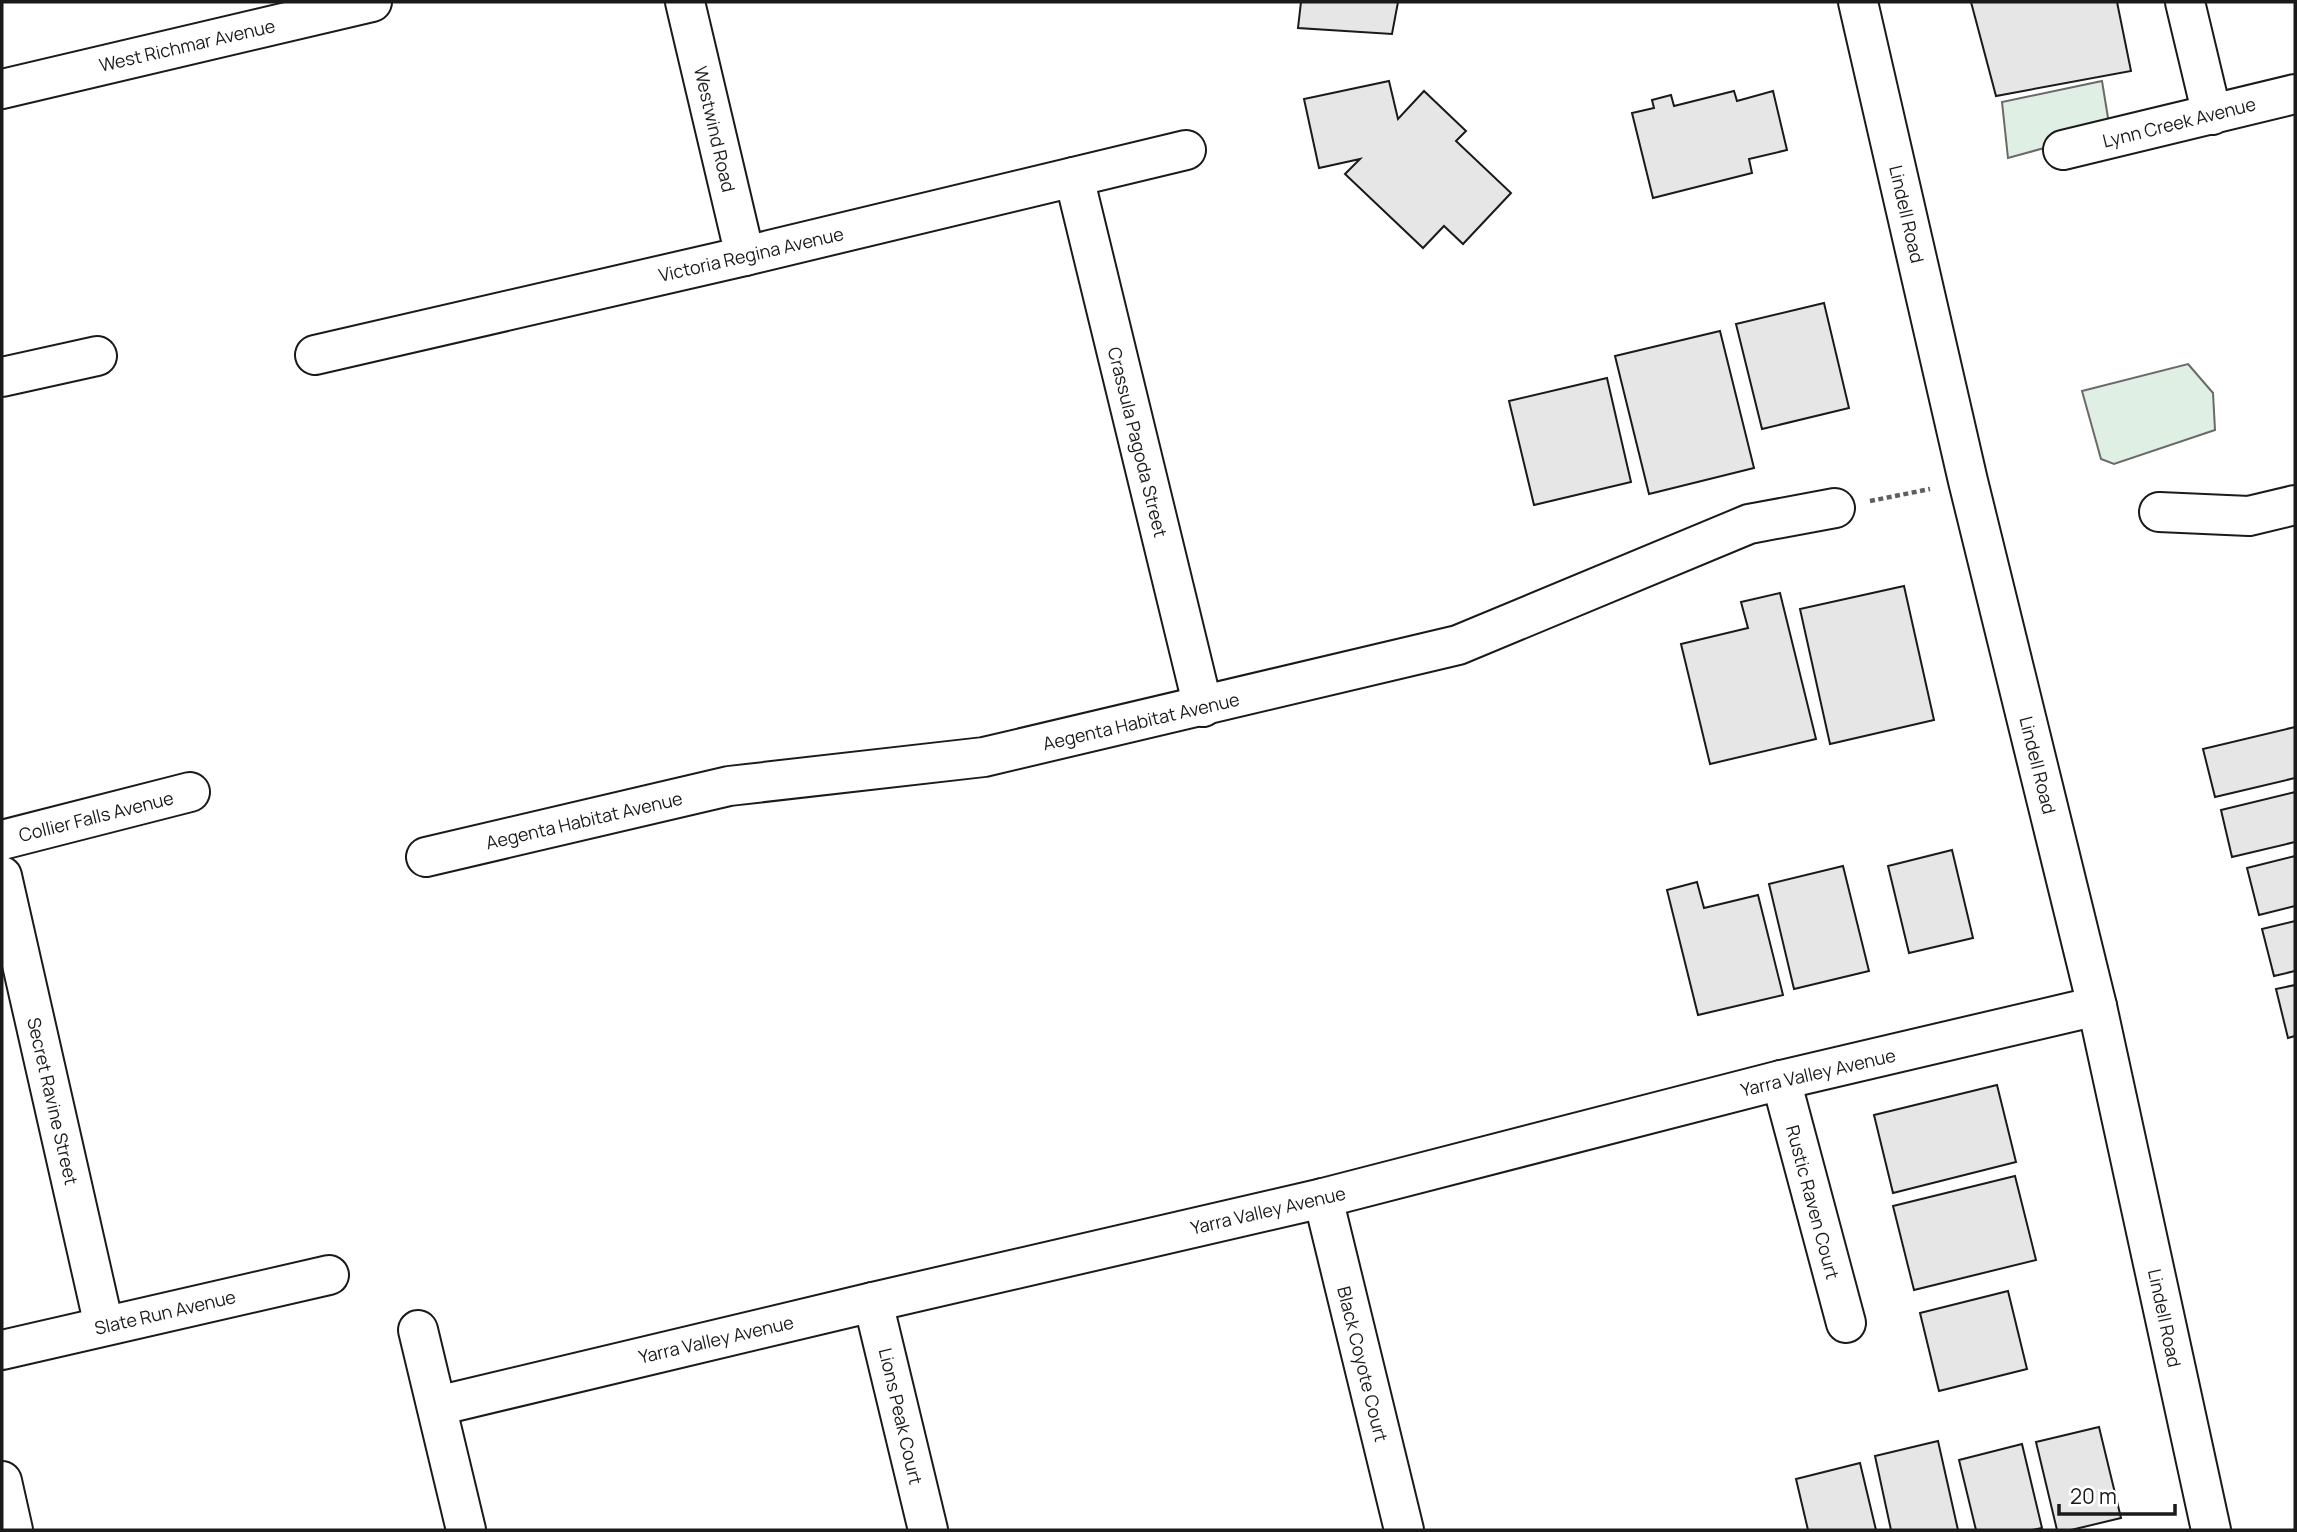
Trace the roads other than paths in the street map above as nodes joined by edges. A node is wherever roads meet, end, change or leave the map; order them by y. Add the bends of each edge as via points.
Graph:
1 (372, 2) edge
2 (685, 2) edge
3 (1858, 2) edge
4 (2185, 2) edge
5 (2, 89) edge
6 (2295, 94) edge
7 (2212, 115) junction
8 (1186, 150) dead end
9 (2063, 150) dead end
10 (1074, 177) junction
11 (745, 256) junction
12 (315, 355) dead end
13 (97, 356) dead end
14 (2, 377) edge
15 (2295, 505) edge
16 (1835, 508) road end
17 (2159, 512) dead end
18 (1203, 707) junction
19 (190, 792) dead end
20 (2, 840) edge
21 (426, 857) dead end
22 (2, 876) edge
23 (2097, 1006) junction
24 (1781, 1080) junction
25 (1323, 1198) junction
26 (329, 1275) dead end
27 (873, 1301) junction
28 (1846, 1323) dead end
29 (104, 1326) junction
30 (418, 1330) dead end
31 (2, 1350) edge
32 (437, 1406) junction
33 (2, 1481) edge
34 (13, 1530) edge
35 (466, 1530) edge
36 (928, 1530) edge
37 (1404, 1530) edge
38 (2211, 1530) edge

1 - 5 street, West Richmar Avenue
2 - 11 street, Westwind Road
3 - 23 street, Lindell Road via 1968,481
4 - 7 street
6 - 7 street, Lynn Creek Avenue
7 - 9 street, Lynn Creek Avenue
8 - 10 street, Victoria Regina Avenue
10 - 11 street, Victoria Regina Avenue
10 - 18 street, Crassula Pagoda Street
11 - 12 street, Victoria Regina Avenue
13 - 14 street
15 - 17 street via 2249,516
16 - 18 street, Aegenta Habitat Avenue via 1749,524 1458,645
18 - 21 street, Aegenta Habitat Avenue via 984,757 729,786
19 - 20 street, Collier Falls Avenue
22 - 29 street, Secret Ravine Street
23 - 24 street, Yarra Valley Avenue
23 - 38 street, Lindell Road
24 - 25 street, Yarra Valley Avenue
24 - 28 street, Rustic Raven Court
25 - 27 street, Yarra Valley Avenue
25 - 37 street, Black Coyote Court
26 - 29 street, Slate Run Avenue
27 - 32 street, Yarra Valley Avenue
27 - 36 street, Lions Peak Court
29 - 31 street, Slate Run Avenue
30 - 32 street
32 - 35 street
33 - 34 street

